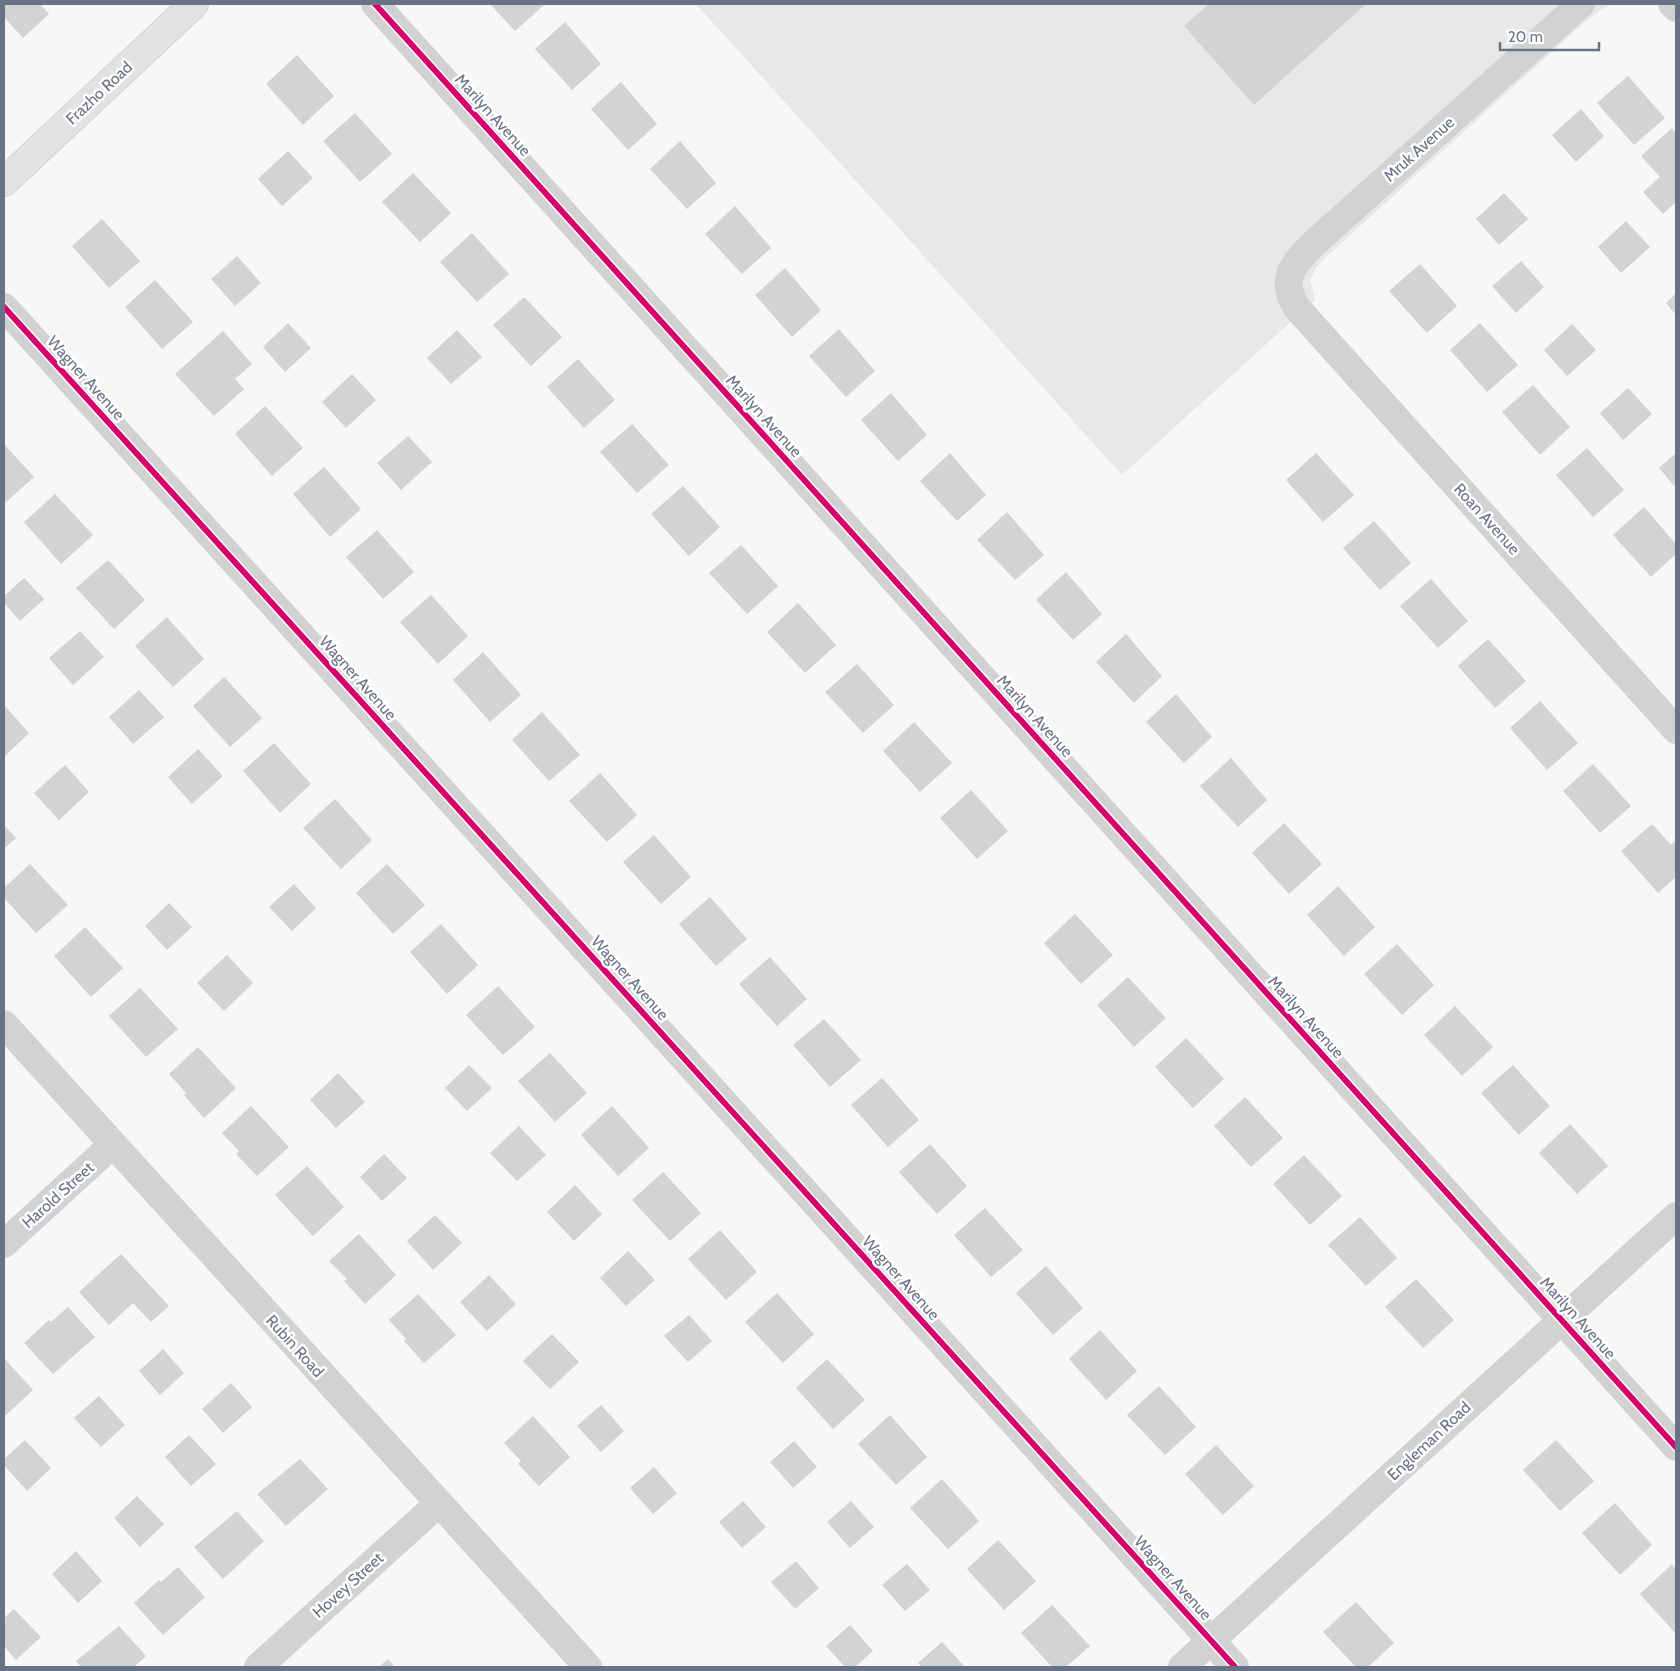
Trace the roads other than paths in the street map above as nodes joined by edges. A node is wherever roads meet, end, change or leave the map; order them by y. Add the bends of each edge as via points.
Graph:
1 (194, 4) edge
2 (374, 4) edge
3 (1581, 4) edge
4 (1672, 4) edge
5 (1676, 8) edge
6 (4, 182) edge
7 (4, 307) edge
8 (1297, 308) joint
9 (1676, 730) edge
10 (4, 1024) edge
11 (112, 1145) junction
12 (1676, 1216) edge
13 (4, 1244) edge
14 (1561, 1320) junction
15 (1676, 1447) edge
16 (439, 1504) junction
17 (1211, 1641) junction
18 (258, 1667) edge
19 (588, 1667) edge
20 (1182, 1667) edge
21 (1235, 1667) edge

1 - 6 street, Frazho Road
2 - 14 street, Marilyn Avenue
3 - 8 street, Mruk Avenue via 1302,255 1288,282 1288,292
4 - 5 street
7 - 17 street, Wagner Avenue
8 - 9 street, Roan Avenue
10 - 11 street, Rubin Road
11 - 13 street, Harold Street
11 - 16 street, Rubin Road
12 - 14 street, Engleman Road
14 - 15 street, Marilyn Avenue
14 - 17 street, Engleman Road
16 - 18 street, Hovey Street
16 - 19 street, Rubin Road
17 - 20 street, Engleman Road
17 - 21 street, Wagner Avenue

